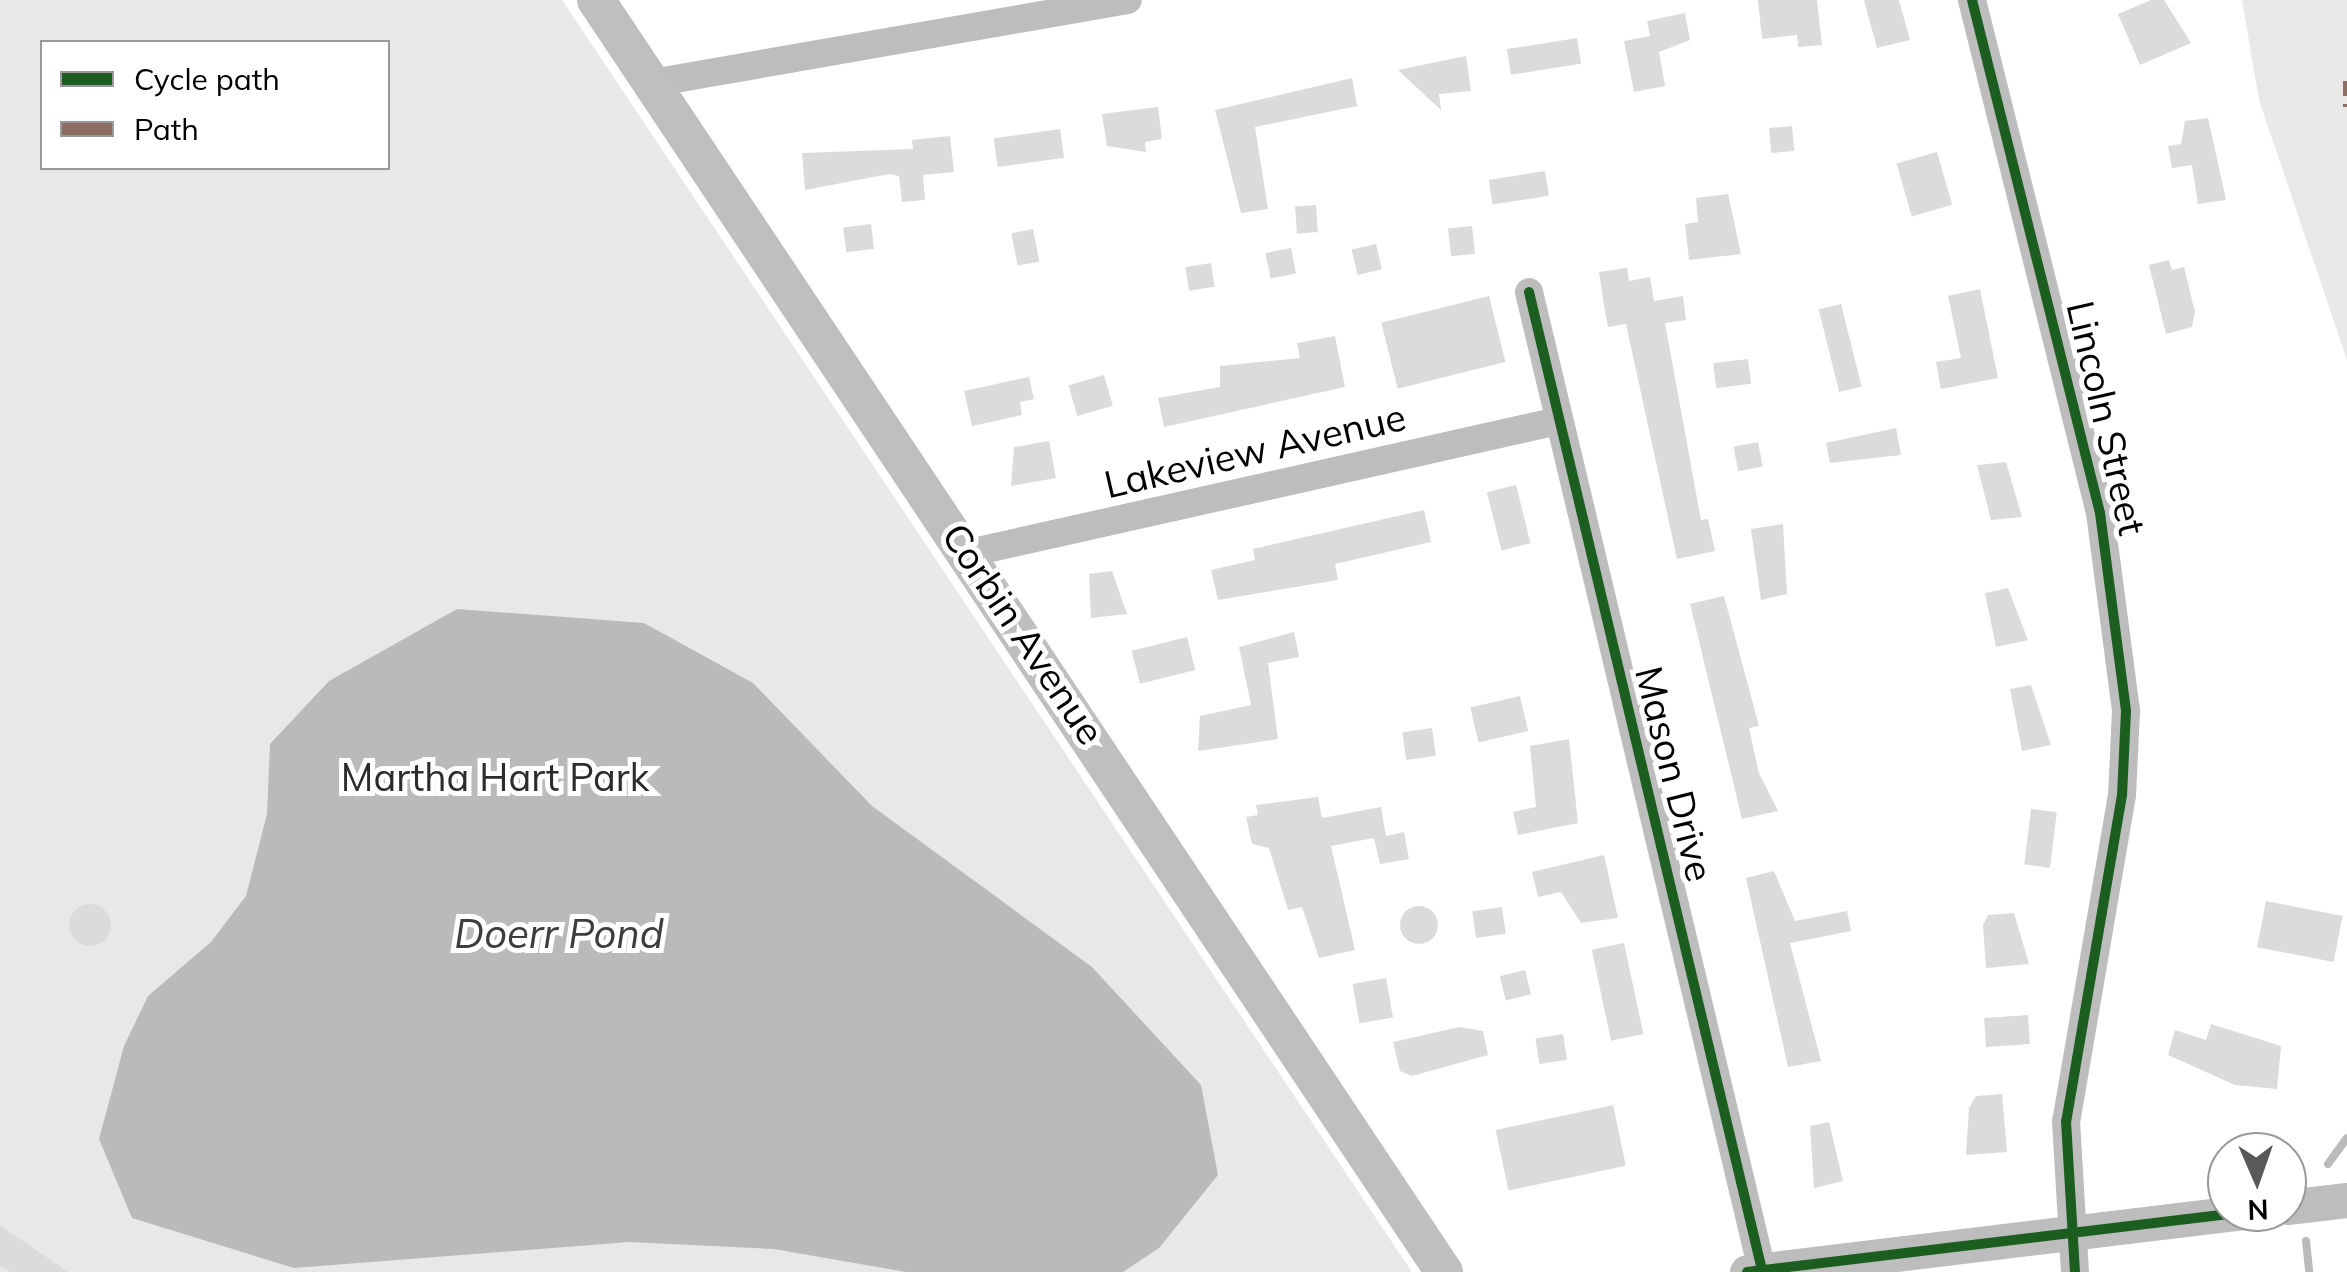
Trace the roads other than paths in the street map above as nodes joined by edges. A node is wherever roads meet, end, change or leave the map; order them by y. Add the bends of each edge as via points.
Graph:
1 (596, 0) edge
2 (1128, 0) edge
3 (1972, 0) edge
4 (652, 83) junction
5 (1529, 292) dead end
6 (1558, 421) junction
7 (968, 553) junction
8 (2347, 1200) edge
9 (2307, 1205) edge
10 (2207, 1217) edge
11 (2072, 1233) junction
12 (1755, 1271) edge
13 (1444, 1272) edge
14 (2075, 1272) edge

1 - 4 main road, Corbin Avenue
2 - 4 street
3 - 11 street, Lincoln Street via 2100,514 2126,711 2122,795 2066,1121
4 - 7 main road, Corbin Avenue
5 - 6 street, Mason Drive
6 - 7 street, Lakeview Avenue
6 - 12 street, Mason Drive
7 - 13 main road, Corbin Avenue
8 - 9 street
10 - 11 street
11 - 12 street
11 - 14 street, Lincoln Street

